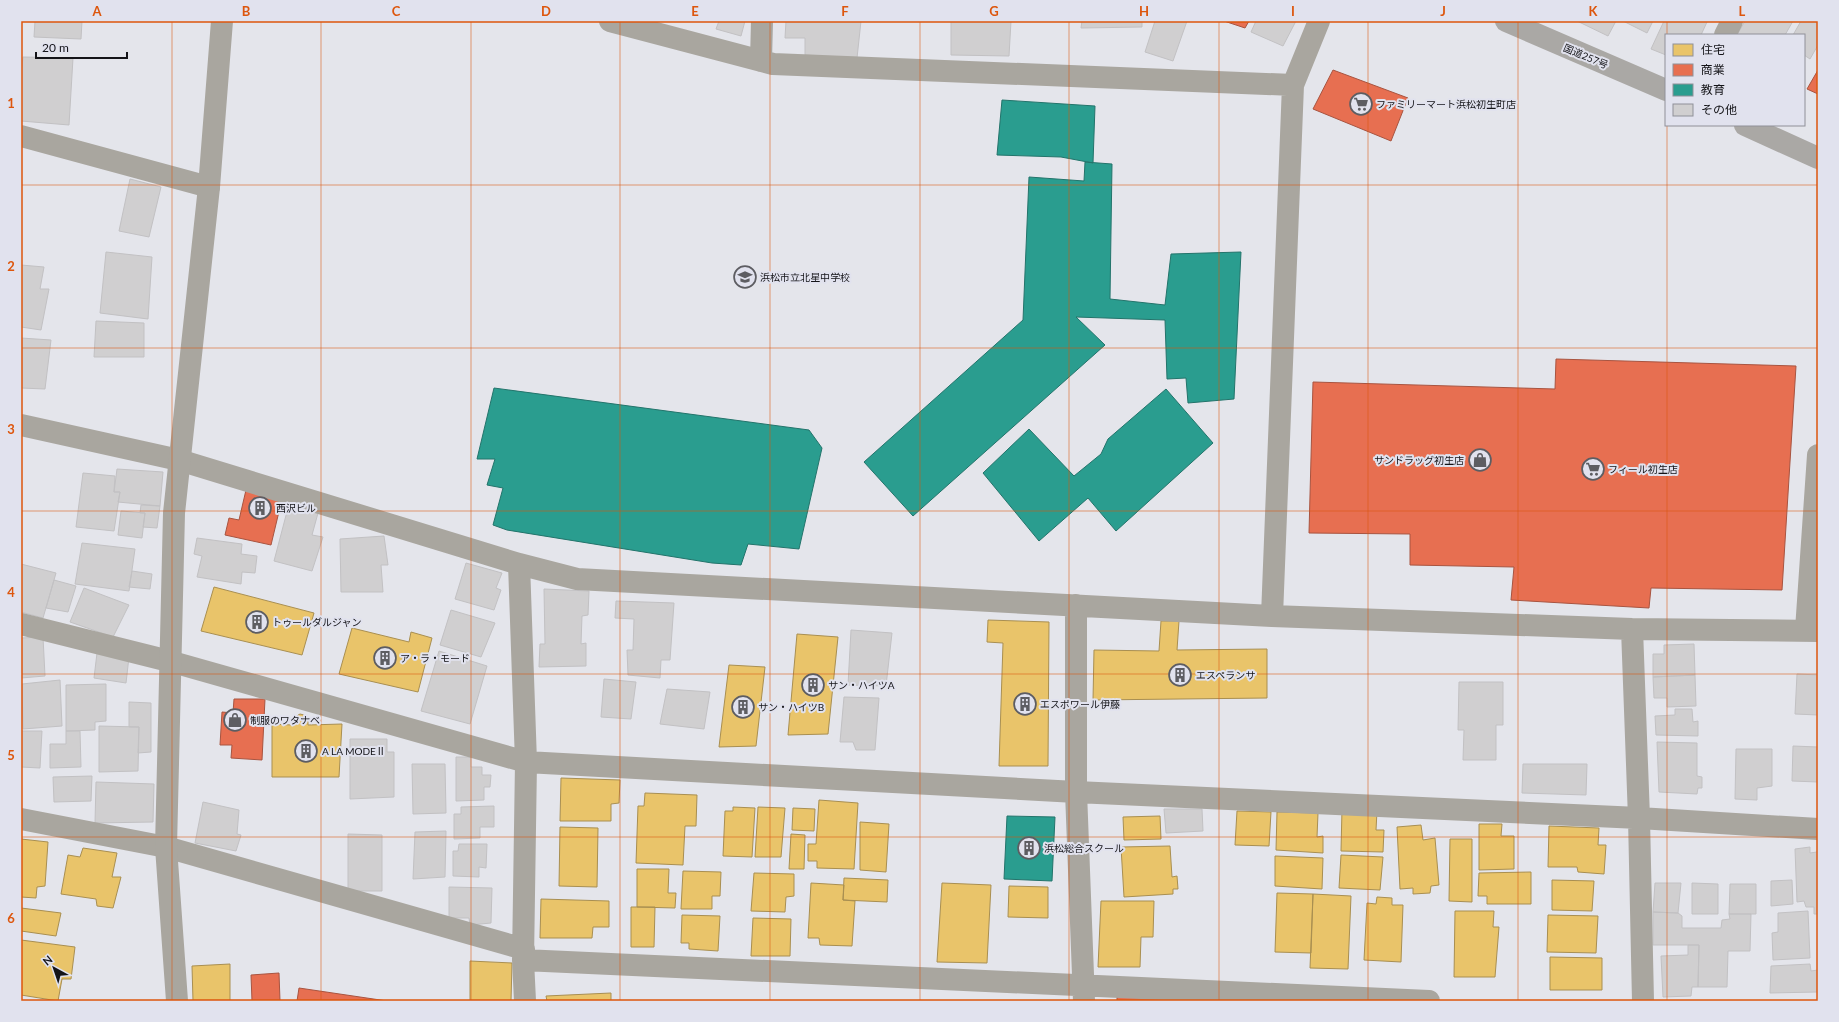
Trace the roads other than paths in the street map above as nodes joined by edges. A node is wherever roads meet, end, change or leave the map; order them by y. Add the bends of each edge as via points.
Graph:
1 (222, 21) edge
2 (610, 21) edge
3 (762, 21) edge
4 (1319, 21) edge
5 (1506, 21) edge
6 (1732, 21) edge
7 (1726, 34) edge
8 (761, 61) junction
9 (1293, 85) junction
10 (1665, 90) edge
11 (1747, 126) edge
12 (21, 136) edge
13 (1818, 158) edge
14 (209, 187) junction
15 (21, 425) edge
16 (1818, 455) edge
17 (179, 460) junction
18 (519, 564) junction
19 (1076, 605) junction
20 (1272, 616) junction
21 (21, 624) edge
22 (1632, 629) junction
23 (1812, 631) edge
24 (170, 661) junction
25 (526, 762) junction
26 (1076, 792) junction
27 (1639, 818) junction
28 (21, 819) edge
29 (1818, 829) edge
30 (166, 847) junction
31 (523, 955) junction
32 (1084, 993) edge
33 (177, 1001) edge
34 (525, 1001) edge
35 (1429, 1001) edge
36 (1643, 1001) edge

1 - 14 street
2 - 8 street
3 - 8 street
4 - 9 street
5 - 10 highway, 国道257号
6 - 7 street
8 - 9 street via 781,64
9 - 20 street
11 - 13 highway
12 - 14 street
14 - 17 street
15 - 17 street
16 - 23 street
17 - 18 street
17 - 24 street via 174,513
18 - 19 street via 577,579
18 - 25 street
19 - 20 street
19 - 26 street
20 - 22 street
21 - 24 street
22 - 23 street
22 - 27 street
24 - 25 street
24 - 30 street
25 - 26 street
25 - 31 street
26 - 27 street
26 - 32 street
27 - 29 street
27 - 36 street
28 - 30 street
30 - 31 street
30 - 33 street
31 - 32 street
31 - 34 street
32 - 35 street

